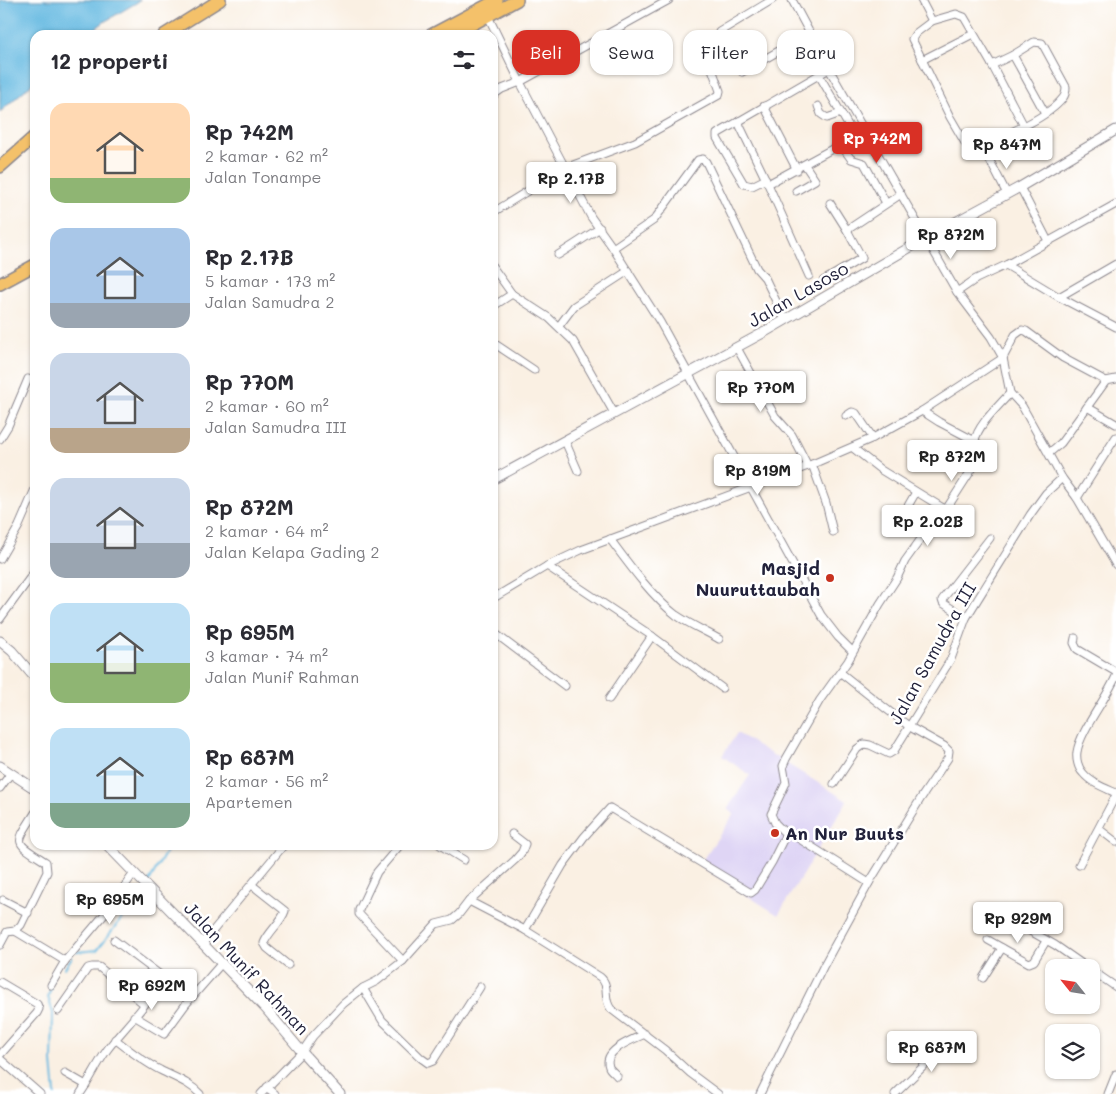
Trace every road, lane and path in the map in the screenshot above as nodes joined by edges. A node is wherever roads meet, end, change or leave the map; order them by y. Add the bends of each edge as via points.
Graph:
1 (220, 0) edge
2 (497, 0) edge
3 (517, 0) edge
4 (669, 0) edge
5 (772, 0) edge
6 (792, 0) edge
7 (922, 0) edge
8 (488, 16) junction
9 (932, 21) junction
10 (172, 30) edge
11 (440, 30) edge
12 (462, 30) edge
13 (495, 30) edge
14 (808, 30) edge
15 (973, 34) junction
16 (498, 37) edge
17 (1013, 55) junction
18 (922, 60) junction
19 (992, 65) junction
20 (819, 75) joint
21 (832, 75) edge
22 (520, 82) junction
23 (498, 92) edge
24 (764, 106) junction
25 (818, 106) dead end
26 (841, 113) junction
27 (1045, 113) junction
28 (739, 121) junction
29 (1024, 126) junction
30 (1116, 130) edge
31 (865, 131) junction
32 (854, 137) junction
33 (30, 140) edge
34 (841, 145) junction
35 (987, 155) dead end
36 (805, 165) junction
37 (0, 167) edge
38 (565, 168) junction
39 (797, 170) junction
40 (767, 182) junction
41 (1020, 187) junction
42 (796, 191) dead end
43 (901, 194) junction
44 (1007, 194) junction
45 (830, 203) dead end
46 (886, 203) junction
47 (1116, 204) edge
48 (498, 209) edge
49 (600, 228) junction
50 (847, 230) junction
51 (926, 238) junction
52 (1048, 241) junction
53 (613, 248) junction
54 (558, 255) dead end
55 (30, 260) edge
56 (1116, 264) edge
57 (1006, 265) junction
58 (30, 268) edge
59 (628, 271) junction
60 (498, 274) edge
61 (0, 275) edge
62 (809, 276) dead end
63 (823, 281) dead end
64 (0, 284) edge
65 (957, 292) junction
66 (512, 294) junction
67 (1059, 298) junction
68 (498, 303) edge
69 (785, 320) junction
70 (1114, 324) edge
71 (559, 326) junction
72 (498, 346) edge
73 (737, 348) junction
74 (1003, 358) junction
75 (534, 370) dead end
76 (688, 373) junction
77 (28, 379) dead end
78 (1116, 379) edge
79 (1106, 381) junction
80 (1010, 393) junction
81 (1086, 407) junction
82 (922, 411) junction
83 (614, 413) junction
84 (846, 416) dead end
85 (1116, 424) edge
86 (1116, 436) edge
87 (873, 438) junction
88 (0, 439) edge
89 (564, 441) junction
90 (975, 441) junction
91 (853, 448) junction
92 (1049, 454) junction
93 (810, 465) junction
94 (578, 472) dead end
95 (498, 477) edge
96 (1062, 478) junction
97 (750, 488) junction
98 (916, 492) junction
99 (1077, 498) junction
100 (30, 501) edge
101 (943, 508) junction
102 (897, 525) dead end
103 (833, 532) dead end
104 (990, 538) dead end
105 (610, 539) junction
106 (0, 559) edge
107 (1116, 565) edge
108 (547, 566) junction
109 (30, 578) edge
110 (498, 595) edge
111 (966, 618) junction
112 (0, 619) edge
113 (498, 636) edge
114 (652, 636) junction
115 (1076, 638) dead end
116 (719, 639) dead end
117 (0, 641) edge
118 (852, 651) junction
119 (30, 672) edge
120 (841, 672) junction
121 (1116, 672) edge
122 (1116, 676) edge
123 (565, 686) dead end
124 (722, 688) dead end
125 (609, 699) dead end
126 (910, 727) junction
127 (0, 766) edge
128 (11, 773) junction
129 (834, 784) dead end
130 (30, 786) edge
131 (0, 788) edge
132 (1116, 794) edge
133 (30, 821) edge
134 (1099, 828) junction
135 (512, 834) dead end
136 (786, 834) junction
137 (1116, 842) edge
138 (113, 850) edge
139 (280, 850) edge
140 (396, 850) edge
141 (448, 850) edge
142 (464, 860) dead end
143 (1079, 865) dead end
144 (134, 872) junction
145 (869, 883) junction
146 (252, 885) junction
147 (3, 900) dead end
148 (469, 901) junction
149 (28, 913) junction
150 (1009, 919) dead end
151 (525, 930) junction
152 (15, 931) junction
153 (3, 932) edge
154 (114, 940) dead end
155 (988, 940) dead end
156 (1046, 941) junction
157 (202, 944) junction
158 (0, 945) edge
159 (1002, 948) junction
160 (1074, 959) edge
161 (65, 961) junction
162 (403, 962) junction
163 (221, 964) junction
164 (288, 965) dead end
165 (1100, 976) edge
166 (983, 978) dead end
167 (0, 982) edge
168 (51, 985) dead end
169 (480, 987) dead end
170 (1116, 987) edge
171 (363, 988) junction
172 (144, 1004) junction
173 (58, 1011) dead end
174 (134, 1016) junction
175 (645, 1034) junction
176 (115, 1039) junction
177 (951, 1040) dead end
178 (302, 1052) junction
179 (0, 1055) edge
180 (0, 1059) edge
181 (65, 1073) dead end
182 (1116, 1074) edge
183 (617, 1076) dead end
184 (86, 1086) junction
185 (267, 1088) junction
186 (40, 1094) edge
187 (80, 1094) edge
188 (200, 1094) edge
189 (261, 1094) edge
190 (275, 1094) edge
191 (340, 1094) edge
192 (718, 1094) edge
193 (760, 1094) edge
194 (896, 1094) edge
195 (1108, 1094) edge

1 - 10 main road
2 - 11 main road
3 - 8 main road
4 - 22 street
5 - 38 street via 719,32 718,51 712,69 719,95 635,142
6 - 14 street
7 - 9 street
8 - 12 main road
8 - 13 street
9 - 15 street via 960,14
9 - 18 street via 912,39
15 - 18 street
15 - 19 street
16 - 22 street
17 - 19 street
17 - 27 street
17 - 27 street via 1034,42 1042,43 1066,87 1063,98
18 - 29 street via 968,148
19 - 29 street
20 - 24 street
20 - 26 street
21 - 31 street
22 - 23 street
22 - 38 street
24 - 28 street
24 - 39 street
25 - 26 street via 827,118
26 - 32 street
27 - 29 street
28 - 40 street
28 - 40 street via 718,133 717,138 744,184 752,186
30 - 41 street, Jalan Lasoso
31 - 32 street
31 - 43 street
32 - 34 street
33 - 37 main road
34 - 36 street
34 - 46 street via 851,159 864,163
35 - 44 street
36 - 39 street
36 - 42 street via 815,180
38 - 48 street
38 - 49 street
39 - 40 street
40 - 62 street
41 - 44 street, Jalan Lasoso
41 - 52 street
43 - 46 street
43 - 51 street
44 - 51 street, Jalan Lasoso
45 - 50 street
46 - 50 street
47 - 52 street
49 - 53 street
49 - 54 street
50 - 63 street via 862,258
51 - 65 street
51 - 69 street, Jalan Lasoso
52 - 57 street
53 - 59 street
53 - 69 street via 652,221 698,160 703,159 746,249 765,278
55 - 61 main road
56 - 67 street
57 - 65 street
57 - 67 street
58 - 64 main road
59 - 71 street via 574,306
59 - 76 street
60 - 66 street
65 - 74 street
66 - 68 street
66 - 71 street
67 - 70 street
69 - 73 street, Jalan Lasoso
71 - 83 street via 576,346
72 - 75 street
73 - 76 street, Jalan Lasoso
73 - 93 street via 775,416 792,435
74 - 79 street via 1015,335 1022,330 1063,358
74 - 80 street
74 - 82 street
76 - 83 street, Jalan Lasoso
76 - 97 street
77 - 88 street
78 - 79 street
79 - 81 street
80 - 90 street via 980,428
80 - 92 street via 1022,406
81 - 85 street
81 - 92 street via 1061,443
82 - 87 street
82 - 90 street
83 - 89 street, Jalan Lasoso
84 - 87 street via 856,413
86 - 99 street
87 - 91 street
89 - 94 street
89 - 95 street, Jalan Lasoso
90 - 101 street via 984,448 983,452 949,507
91 - 93 street
91 - 98 street
92 - 96 street
93 - 97 street
93 - 103 street via 826,503
96 - 99 street
96 - 111 street, Jalan Samudra III via 1030,515
97 - 105 street
97 - 118 street via 821,615
98 - 101 street
98 - 102 street
99 - 107 street
100 - 106 street
101 - 118 street via 905,561
104 - 111 street via 942,600
105 - 108 street
105 - 116 street via 669,609
108 - 110 street
108 - 114 street
109 - 112 street
111 - 126 street, Jalan Samudra III via 951,659
113 - 123 street
114 - 124 street
114 - 125 street
115 - 121 street via 1077,649
117 - 119 street
118 - 120 street
120 - 126 street
120 - 136 street via 784,763 786,783 771,814
122 - 132 street via 1079,743 1076,756 1083,773
126 - 129 street, Jalan Samudra III via 889,754 867,744 860,747
126 - 145 street via 944,746 948,758
127 - 128 street
128 - 130 street
128 - 131 street
132 - 134 street
133 - 149 street via 19,838 20,842 46,862 48,868
134 - 137 street
134 - 143 street
135 - 148 street via 525,844 522,852
136 - 145 street via 803,840
136 - 151 street via 752,893 610,808 563,865
138 - 144 street, Jalan Munif Rahman
139 - 146 street
140 - 162 street via 377,872 359,910 361,917
141 - 142 street
144 - 157 street, Jalan Munif Rahman
144 - 161 street
145 - 193 street
146 - 157 street
146 - 164 street via 284,910 264,944
147 - 149 street
148 - 151 street
148 - 162 street via 452,920 436,924
149 - 152 street
150 - 156 street
151 - 175 street via 605,981 607,1004
152 - 153 street
152 - 161 street
153 - 158 street
154 - 172 street via 159,974 153,994
155 - 159 street
156 - 159 street via 1032,963
156 - 160 street
157 - 163 street, Jalan Munif Rahman
159 - 166 street
161 - 168 street
162 - 171 street
163 - 174 street via 164,1034
163 - 178 street, Jalan Munif Rahman via 266,1009
165 - 170 street
167 - 179 street via 37,1004 39,1009
169 - 171 street via 433,1061 428,1063 382,1020
171 - 178 street via 331,1016
172 - 173 street via 100,967 92,967 88,968
172 - 174 street
174 - 176 street
175 - 183 street via 613,1052 608,1060 609,1068
175 - 192 street
176 - 184 street
176 - 188 street
177 - 194 street
178 - 185 street
178 - 191 street, Jalan Munif Rahman
180 - 186 street
181 - 184 street
182 - 195 street
184 - 187 street
185 - 189 street
185 - 190 street

